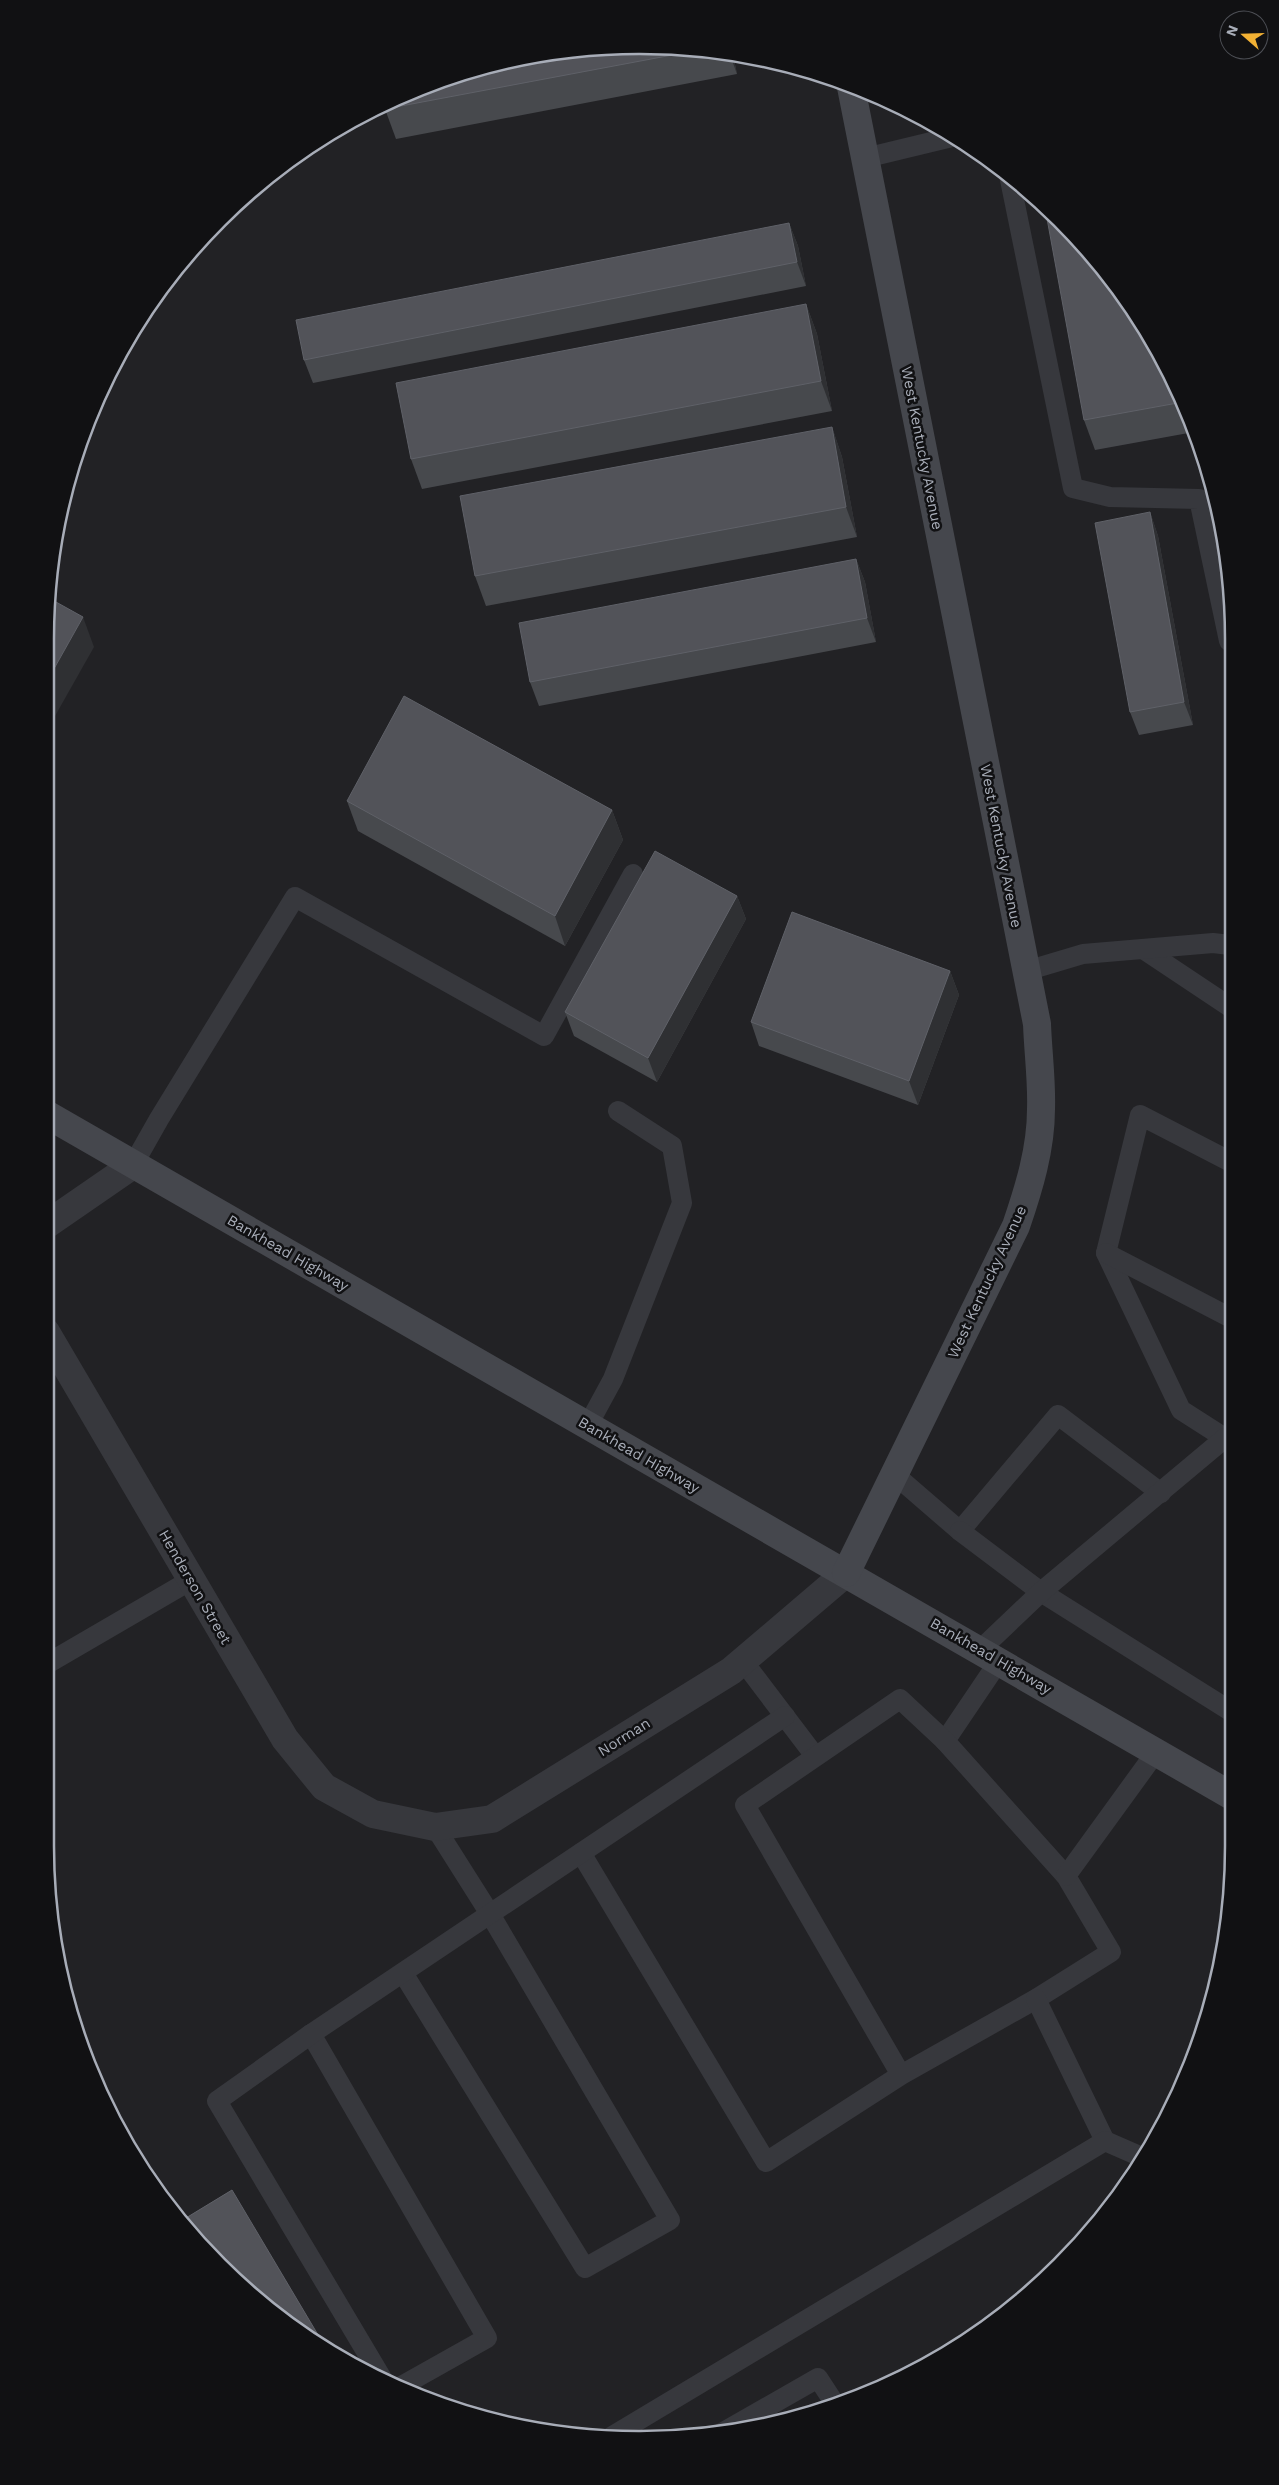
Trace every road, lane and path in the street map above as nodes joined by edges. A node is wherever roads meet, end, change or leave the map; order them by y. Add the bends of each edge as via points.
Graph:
1 (852, 94) edge
2 (944, 139) edge
3 (865, 158) junction
4 (1010, 186) edge
5 (1205, 497) edge
6 (1224, 613) edge
7 (633, 874) dead end
8 (1225, 944) edge
9 (1143, 949) junction
10 (1026, 971) junction
11 (1225, 1004) edge
12 (618, 1111) dead end
13 (54, 1119) edge
14 (1225, 1159) edge
15 (134, 1164) junction
16 (54, 1219) edge
17 (1106, 1253) junction
18 (1225, 1315) edge
19 (54, 1346) edge
20 (588, 1425) junction
21 (1225, 1438) edge
22 (1225, 1442) edge
23 (894, 1474) junction
24 (1161, 1493) junction
25 (960, 1531) junction
26 (846, 1573) junction
27 (191, 1580) junction
28 (1042, 1592) junction
29 (989, 1656) junction
30 (54, 1660) edge
31 (743, 1661) junction
32 (1225, 1708) edge
33 (785, 1716) junction
34 (945, 1741) junction
35 (1156, 1752) junction
36 (815, 1756) junction
37 (1225, 1786) edge
38 (373, 1814) joint
39 (435, 1828) junction
40 (581, 1853) junction
41 (1066, 1876) junction
42 (490, 1914) junction
43 (403, 1973) junction
44 (1036, 1999) junction
45 (311, 2034) junction
46 (901, 2076) junction
47 (1105, 2142) junction
48 (1137, 2155) edge
49 (377, 2369) edge
50 (407, 2383) edge
51 (832, 2399) edge
52 (741, 2422) edge
53 (622, 2431) edge

1 - 3 street, West Kentucky Avenue
2 - 3 lane
3 - 10 street, West Kentucky Avenue
4 - 5 lane via 1072,488 1110,497
5 - 6 lane
7 - 15 lane via 544,1036 295,897
8 - 9 lane
9 - 10 lane via 1083,954
9 - 11 lane
10 - 23 street, West Kentucky Avenue via 1037,1024 1042,1110 1030,1187 1016,1226
12 - 20 lane via 672,1146 682,1203 613,1379
13 - 15 street, Bankhead Highway
14 - 17 lane via 1140,1115
15 - 16 street
15 - 20 street, Bankhead Highway
17 - 18 lane
17 - 21 lane via 1181,1410
19 - 27 street, Henderson Street
20 - 26 street, Bankhead Highway
22 - 24 lane
23 - 25 lane
23 - 26 street, West Kentucky Avenue
24 - 25 lane via 1058,1415
24 - 28 lane
25 - 28 lane
26 - 29 street, Bankhead Highway
26 - 31 street, Norman
27 - 30 lane
27 - 38 street, Henderson Street via 285,1739 324,1787
28 - 29 lane
28 - 32 lane
29 - 34 lane
29 - 35 street, Bankhead Highway
31 - 33 lane
31 - 39 street, Norman via 492,1820
33 - 36 lane
33 - 40 lane
34 - 36 lane via 900,1699
34 - 41 lane
35 - 37 street, Bankhead Highway
35 - 41 lane
36 - 46 lane via 745,1805
38 - 39 street, Norman
39 - 42 lane
40 - 42 lane
40 - 46 lane via 766,2162
41 - 44 lane via 1111,1952
42 - 43 lane
42 - 43 lane via 670,2220 584,2268
43 - 45 lane
44 - 46 lane
44 - 47 lane
45 - 49 lane via 217,2101
45 - 50 lane via 487,2338
47 - 48 lane
47 - 53 lane
51 - 52 lane via 818,2378

